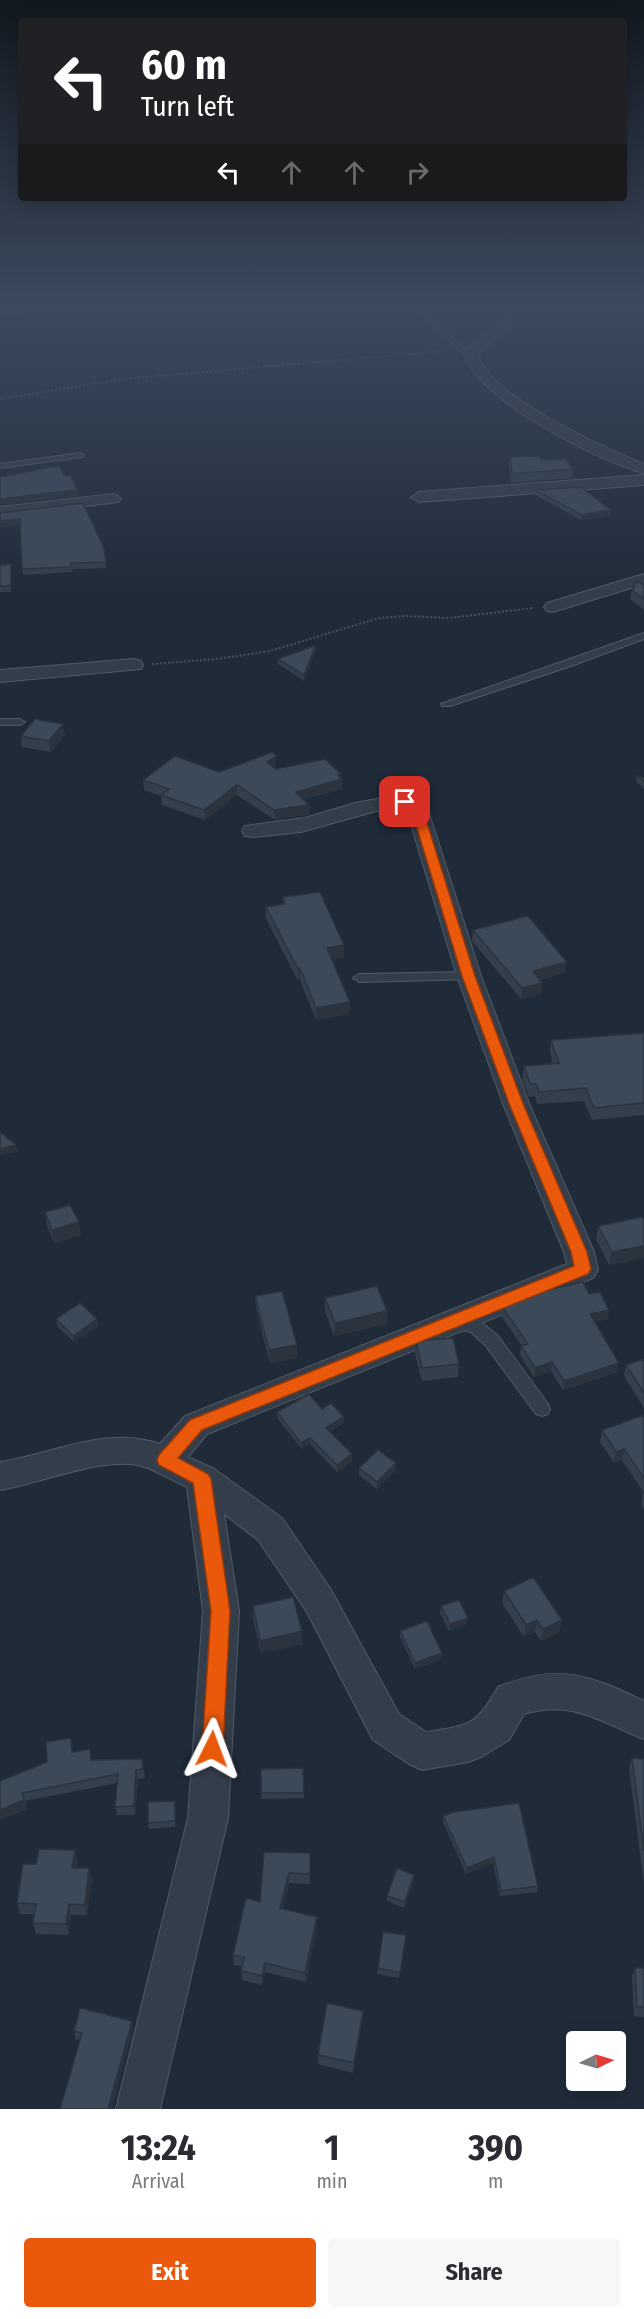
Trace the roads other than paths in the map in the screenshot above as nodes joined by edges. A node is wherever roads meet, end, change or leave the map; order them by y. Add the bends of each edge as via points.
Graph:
1 (513, 400) edge
2 (80, 455) dead end
3 (0, 466) edge
4 (644, 469) edge
5 (644, 480) edge
6 (420, 497) dead end
7 (113, 499) dead end
8 (0, 512) edge
9 (644, 579) edge
10 (553, 607) road end
11 (644, 636) edge
12 (134, 665) road end
13 (0, 676) edge
14 (446, 704) dead end
15 (0, 722) edge
16 (20, 722) dead end
17 (253, 831) dead end
18 (469, 976) junction
19 (359, 978) dead end
20 (451, 1322) junction
21 (542, 1409) dead end
22 (166, 1460) junction
23 (0, 1476) edge
24 (202, 1479) junction
25 (644, 1721) edge
26 (138, 2109) edge

1 - 4 street via 579,443
2 - 3 lane
5 - 6 street
7 - 8 street
9 - 10 street
11 - 14 lane
12 - 13 street
15 - 16 lane
17 - 18 street via 308,824 386,801 416,807
18 - 19 lane
18 - 20 street via 583,1269
20 - 21 lane via 476,1328 492,1341
20 - 22 street via 196,1425
22 - 23 street via 133,1451 91,1453
22 - 24 street
24 - 25 street via 270,1529 319,1601 386,1727 422,1751 468,1744 496,1727 511,1700 537,1691 569,1689
24 - 26 street via 220,1611 208,1818

